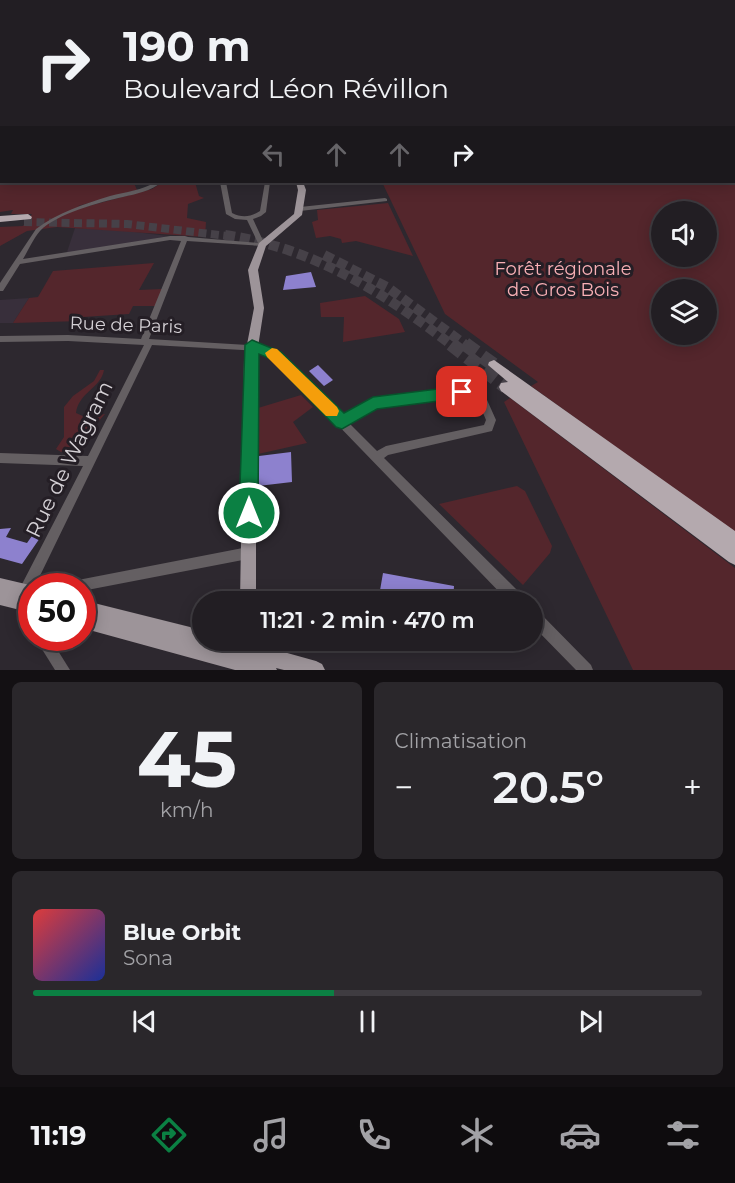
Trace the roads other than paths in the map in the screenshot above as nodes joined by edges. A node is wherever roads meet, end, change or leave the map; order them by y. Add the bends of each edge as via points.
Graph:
1 (157, 183) edge
2 (223, 183) edge
3 (268, 183) edge
4 (300, 183) edge
5 (385, 200) dead end
6 (300, 209) junction
7 (0, 219) edge
8 (250, 219) junction
9 (0, 224) edge
10 (185, 238) junction
11 (262, 245) junction
12 (19, 262) junction
13 (0, 289) edge
14 (0, 339) edge
15 (147, 343) junction
16 (252, 345) junction
17 (494, 365) tunnel mouth
18 (506, 387) tunnel mouth
19 (462, 392) dead end
20 (480, 394) dead end
21 (342, 422) junction
22 (376, 457) junction
23 (0, 458) edge
24 (90, 461) junction
25 (735, 542) edge
26 (248, 553) junction
27 (735, 556) edge
28 (41, 573) edge
29 (96, 583) edge
30 (248, 591) edge
31 (508, 591) edge
32 (1, 595) edge
33 (18, 597) edge
34 (96, 612) edge
35 (96, 622) edge
36 (543, 626) edge
37 (192, 636) edge
38 (51, 651) edge
39 (234, 651) edge
40 (248, 657) edge
41 (63, 670) edge
42 (268, 670) edge
43 (316, 670) edge
44 (586, 670) edge

1 - 12 street via 82,207 47,223 38,230
2 - 8 street via 229,214
3 - 8 street via 263,212
4 - 6 main road
5 - 6 street
6 - 11 main road via 294,219
7 - 9 highway via 26,219
8 - 11 street
10 - 11 street
10 - 12 street
10 - 15 street, Rue de Wagram
11 - 16 main road via 253,270 259,308
12 - 13 street
14 - 15 street, Rue de Paris
15 - 16 street, Rue de Paris
15 - 24 street, Rue de Wagram
16 - 21 street, Rue de Paris via 273,353
16 - 26 main road
17 - 25 highway
18 - 27 highway
19 - 21 street via 373,403
20 - 22 street via 491,420 488,428 386,451
21 - 22 street
22 - 31 street
23 - 24 street
24 - 28 street, Rue de Wagram
26 - 29 street
26 - 30 main road
32 - 33 main road
34 - 37 main road
35 - 40 main road
36 - 44 street
38 - 41 street
39 - 40 main road
40 - 42 main road
40 - 43 main road

